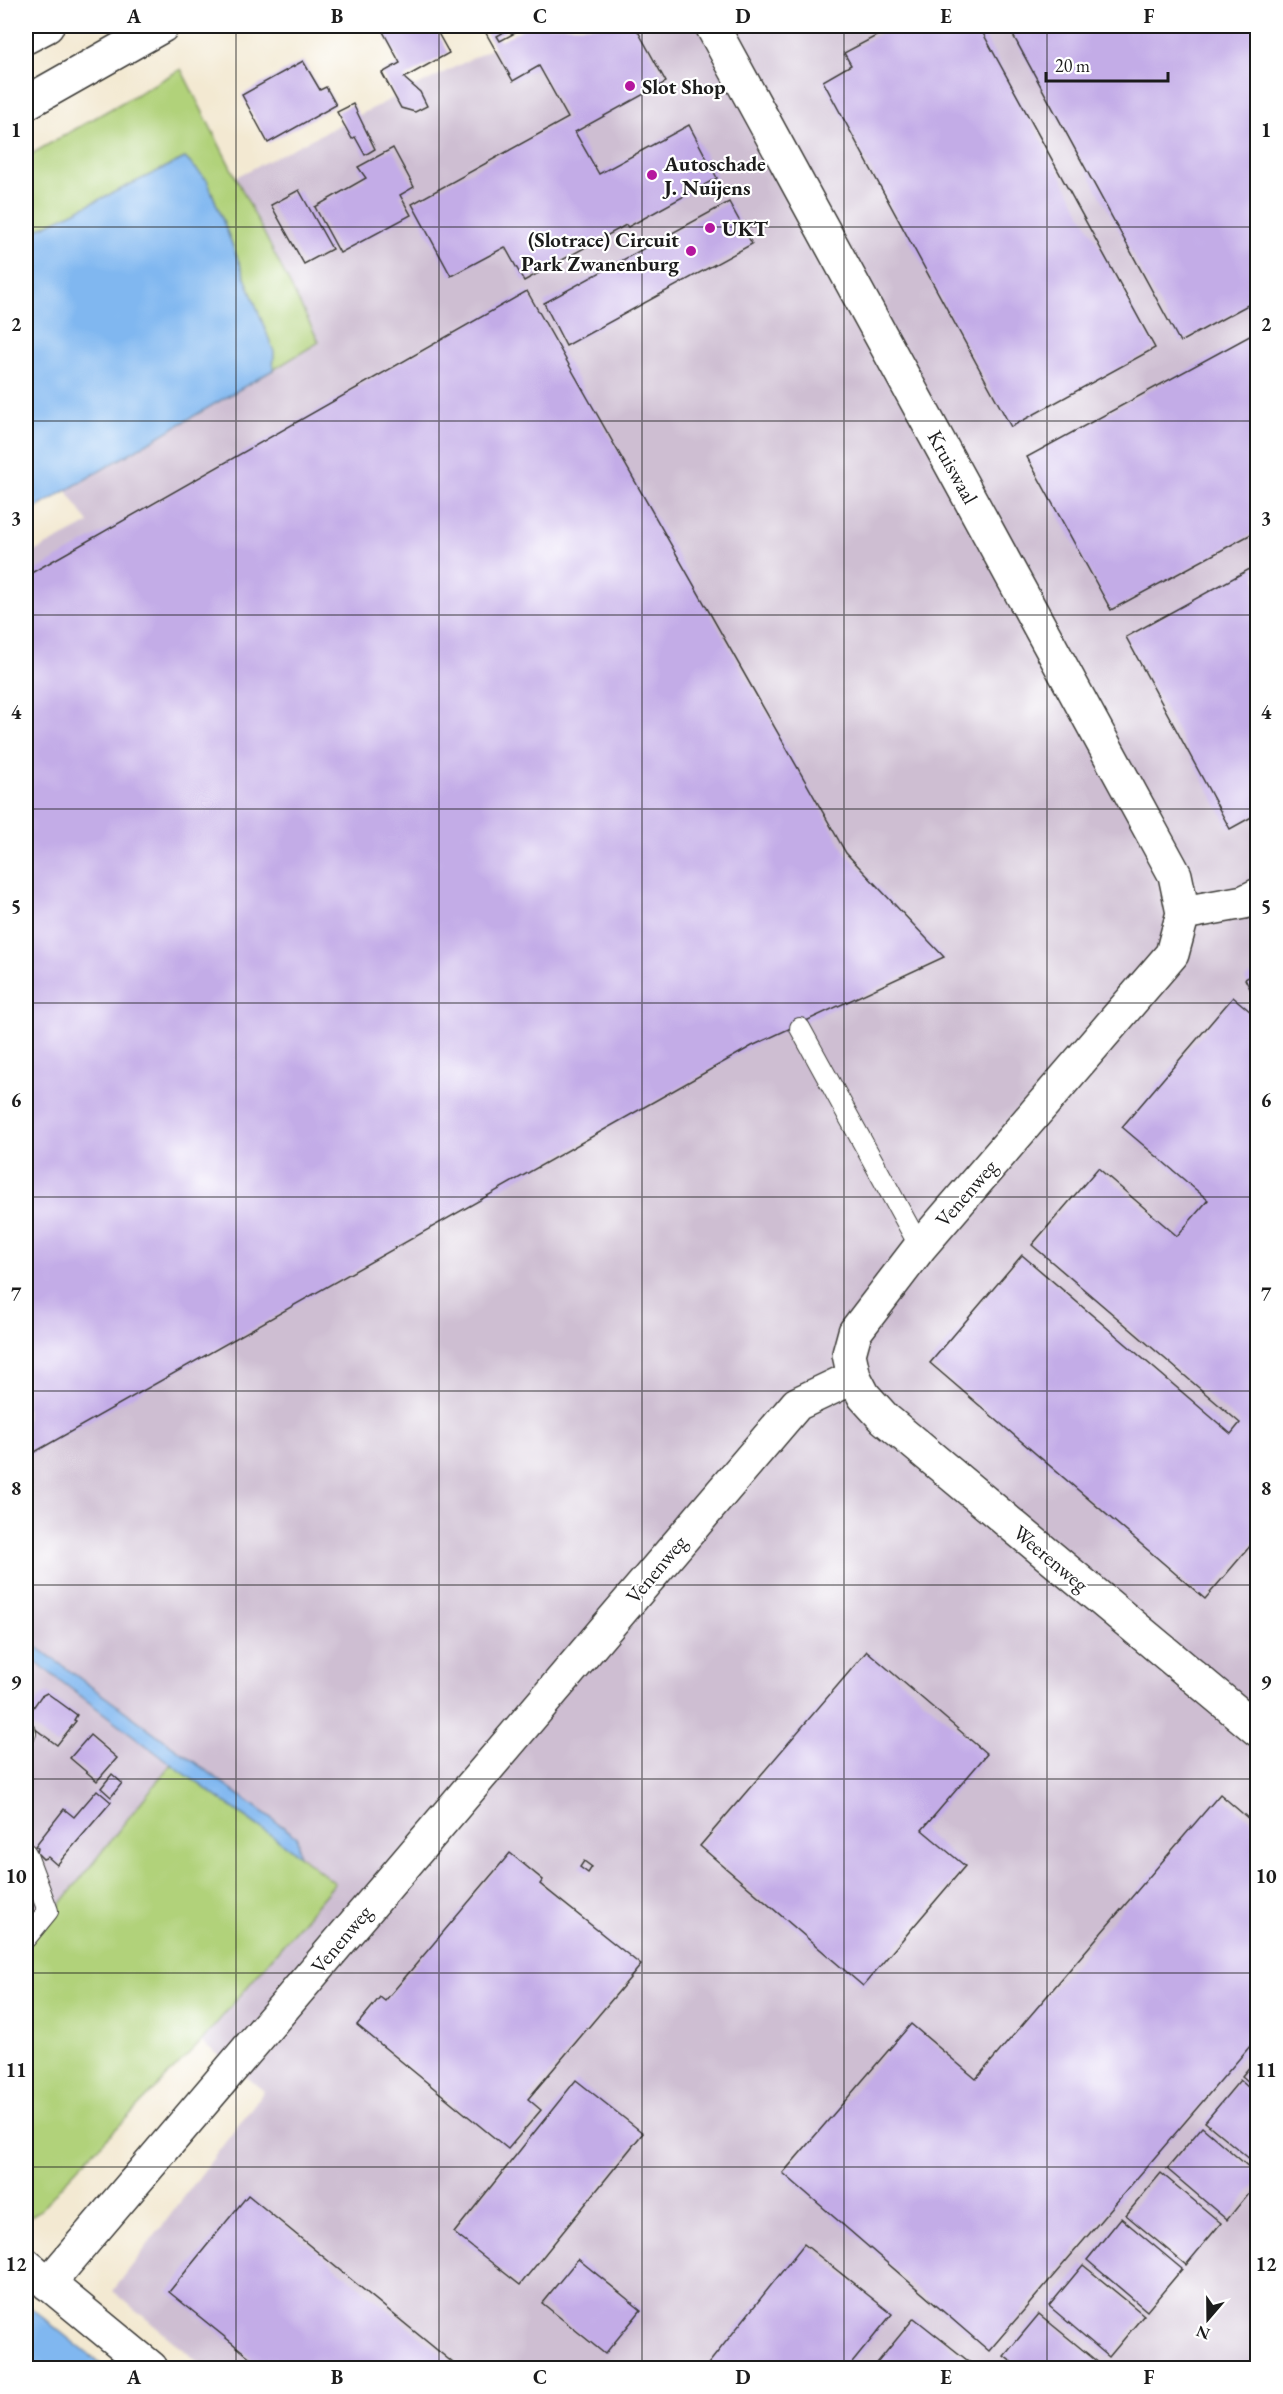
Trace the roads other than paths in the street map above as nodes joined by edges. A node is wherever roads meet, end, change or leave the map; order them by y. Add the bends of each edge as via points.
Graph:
1 (47, 26) edge
2 (162, 26) edge
3 (712, 26) edge
4 (26, 37) edge
5 (26, 103) edge
6 (1257, 895) edge
7 (1184, 913) junction
8 (800, 1028) dead end
9 (920, 1247) junction
10 (854, 1377) junction
11 (1257, 1731) edge
12 (26, 1853) edge
13 (26, 1938) edge
14 (37, 2275) edge
15 (151, 2368) edge

1 - 4 street
2 - 5 street
3 - 7 street, Kruiswaal via 1175,874
6 - 7 street via 1244,902
7 - 9 street, Venenweg via 1172,954
8 - 9 lane
9 - 10 street, Venenweg via 855,1332 849,1354
10 - 11 street, Weerenweg via 864,1396 885,1419
10 - 14 street, Venenweg via 797,1404
12 - 13 lane via 48,1911
14 - 15 street

